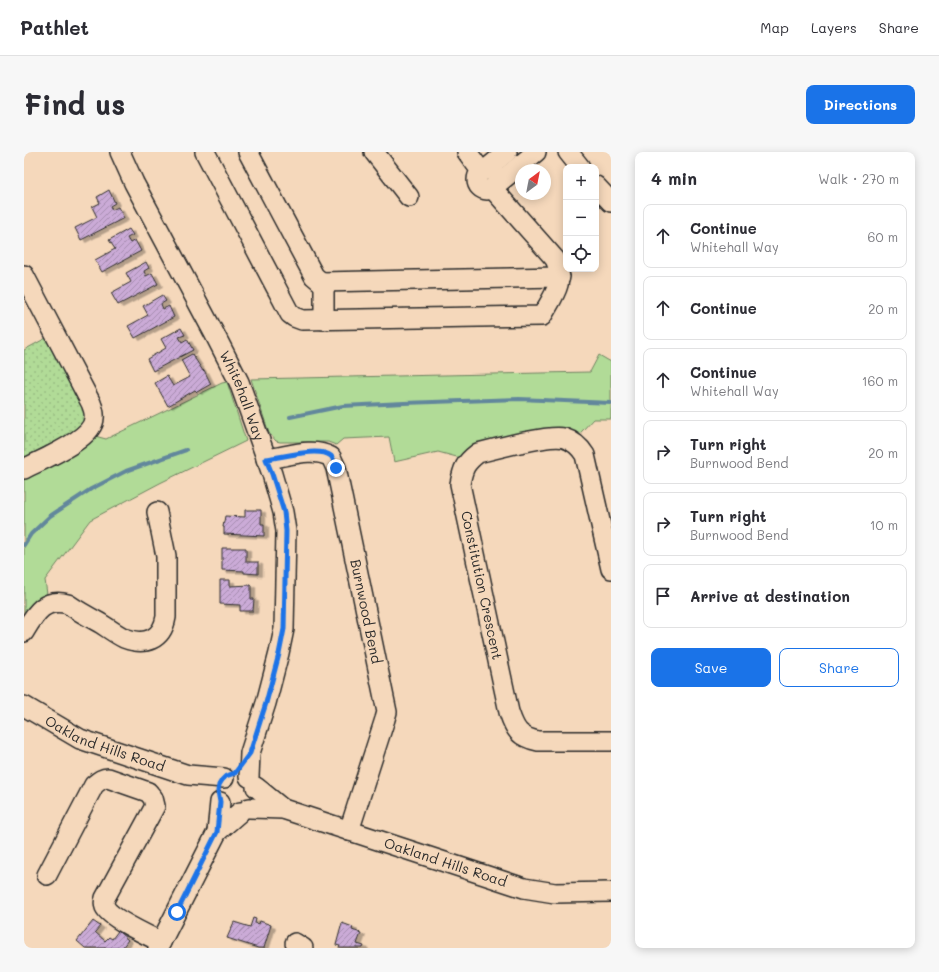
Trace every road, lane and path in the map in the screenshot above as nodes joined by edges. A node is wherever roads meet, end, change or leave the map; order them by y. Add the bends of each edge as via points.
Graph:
1 (120, 152) edge
2 (205, 152) edge
3 (248, 152) edge
4 (374, 152) edge
5 (467, 152) edge
6 (507, 152) edge
7 (536, 152) edge
8 (568, 152) edge
9 (578, 164) edge
10 (483, 170) junction
11 (494, 187) junction
12 (599, 189) edge
13 (408, 197) dead end
14 (611, 202) edge
15 (24, 275) edge
16 (560, 277) junction
17 (324, 282) junction
18 (324, 320) junction
19 (266, 459) junction
20 (24, 469) edge
21 (157, 512) dead end
22 (611, 569) edge
23 (24, 632) edge
24 (24, 706) edge
25 (611, 741) edge
26 (188, 775) junction
27 (241, 779) junction
28 (219, 800) junction
29 (283, 809) junction
30 (244, 810) junction
31 (349, 831) junction
32 (217, 832) junction
33 (46, 875) dead end
34 (611, 892) edge
35 (159, 945) edge

1 - 19 street, Whitehall Way via 239,382
2 - 18 street via 290,314 302,320
3 - 17 street via 314,276
4 - 13 street
5 - 10 street
6 - 10 street
7 - 11 street
8 - 9 street
10 - 11 street via 491,170 495,174 497,180
11 - 16 street via 555,259
12 - 14 street
15 - 20 street via 91,403 94,419 87,433 76,442
16 - 17 street
16 - 18 street via 556,292 542,316
17 - 18 street
19 - 27 street, Whitehall Way via 284,512 284,629 277,661
19 - 31 street, Burnwood Bend via 316,452 331,457 336,468 386,712 386,719
21 - 23 street via 166,556 166,617 164,626 156,637 135,641 123,637 61,602 43,607 35,614
22 - 25 street, Constitution Crescent via 585,456 580,447 563,438 550,438 478,453 468,461 462,471 460,484 513,724 527,739 538,741
24 - 26 street, Oakland Hills Road via 80,740
26 - 27 street, Oakland Hills Road
26 - 28 street, Oakland Hills Road
27 - 28 street via 219,785
27 - 29 street, Oakland Hills Road
27 - 30 street via 256,799
28 - 30 street via 229,810
28 - 32 street
29 - 30 street, Oakland Hills Road
29 - 31 street, Oakland Hills Road
30 - 32 street
31 - 34 street, Oakland Hills Road via 524,888 555,893
32 - 35 street
33 - 35 street via 98,781 108,778 148,792 155,806 104,901 105,907 116,918

